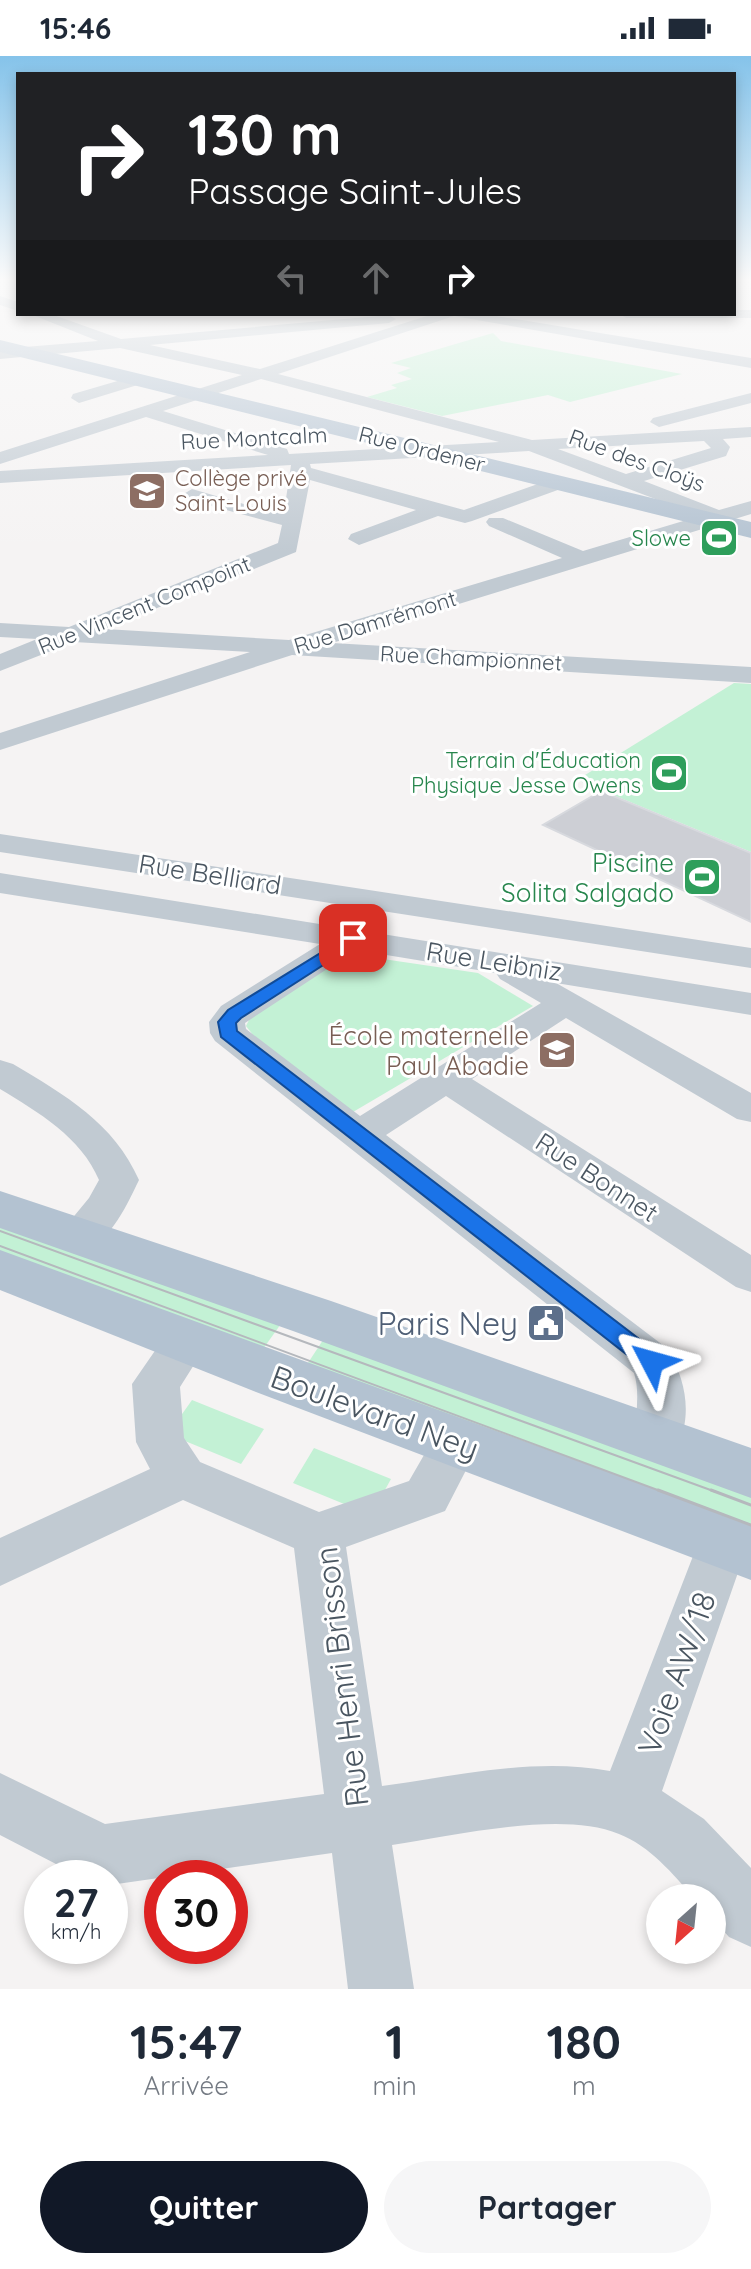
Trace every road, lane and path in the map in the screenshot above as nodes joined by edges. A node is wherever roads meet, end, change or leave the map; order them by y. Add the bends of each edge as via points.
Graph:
1 (107, 372) edge
2 (249, 372) edge
3 (269, 372) edge
4 (261, 375) junction
5 (138, 380) junction
6 (199, 395) junction
7 (79, 398) dead end
8 (751, 398) edge
9 (148, 412) junction
10 (751, 432) edge
11 (708, 435) junction
12 (597, 441) junction
13 (531, 445) junction
14 (431, 452) junction
15 (0, 458) edge
16 (300, 466) junction
17 (0, 477) edge
18 (633, 478) dead end
19 (559, 483) junction
20 (192, 495) dead end
21 (751, 507) edge
22 (437, 509) junction
23 (292, 519) junction
24 (710, 520) junction
25 (496, 522) dead end
26 (751, 530) edge
27 (359, 539) dead end
28 (583, 559) junction
29 (0, 630) edge
30 (71, 634) junction
31 (292, 647) junction
32 (0, 663) edge
33 (751, 675) edge
34 (0, 742) edge
35 (0, 843) edge
36 (0, 883) edge
37 (353, 938) junction
38 (751, 958) edge
39 (497, 962) junction
40 (564, 1004) junction
41 (751, 1004) edge
42 (0, 1072) edge
43 (444, 1078) junction
44 (751, 1110) edge
45 (359, 1134) junction
46 (0, 1209) edge
47 (77, 1238) junction
48 (0, 1269) edge
49 (751, 1276) edge
50 (186, 1341) junction
51 (658, 1439) junction
52 (456, 1443) junction
53 (751, 1473) edge
54 (182, 1477) junction
55 (318, 1535) junction
56 (737, 1547) edge
57 (0, 1563) edge
58 (0, 1803) edge
59 (627, 1804) junction
60 (358, 1819) junction
61 (751, 1915) edge
62 (381, 1989) edge

1 - 5 main road, Rue Ordener
2 - 4 street, Rue des Cloÿs
3 - 4 street
4 - 6 street
4 - 13 street, Rue des Cloÿs
5 - 6 main road, Rue Ordener
5 - 7 street
6 - 9 street
6 - 14 main road, Rue Ordener
8 - 12 street
9 - 15 street
9 - 16 street
10 - 11 street, Rue Montcalm
11 - 12 street, Rue Montcalm
11 - 18 street via 721,447 719,452
12 - 13 street, Rue Montcalm
13 - 14 street, Rue Montcalm
13 - 24 street, Rue des Cloÿs via 704,510 713,515
14 - 16 street, Rue Montcalm
14 - 19 main road, Rue Ordener
16 - 17 street, Rue Montcalm
16 - 22 street
16 - 23 street
19 - 22 street via 465,517
19 - 24 main road, Rue Ordener
20 - 23 street
21 - 24 street, Rue Damrémont
22 - 27 street
23 - 30 street, Rue Vincent Compoint via 288,547
24 - 26 main road, Rue Ordener
24 - 28 street, Rue Damrémont
25 - 28 street
28 - 31 street, Rue Damrémont
29 - 30 street, Rue Championnet
30 - 31 street, Rue Championnet
30 - 32 street, Rue Vincent Compoint
31 - 33 street, Rue Championnet
31 - 34 street, Rue Damrémont
35 - 38 street, Rue Belliard
36 - 37 street, Rue Leibniz
37 - 39 street, Rue Leibniz
37 - 45 street via 227,1022 228,1033
39 - 40 street
39 - 41 street, Rue Leibniz
40 - 43 street
40 - 44 street
42 - 47 street via 67,1113 115,1166 119,1180 105,1207
43 - 45 street
43 - 49 street, Rue Bonnet
45 - 51 street via 652,1362 665,1401
46 - 47 main road
47 - 51 main road
48 - 50 main road, Boulevard Ney
50 - 52 main road, Boulevard Ney
50 - 54 street via 156,1384 160,1442
51 - 53 main road
52 - 55 street, Rue Henri Brisson via 427,1496
52 - 56 main road, Boulevard Ney
54 - 55 street
54 - 57 street
55 - 60 street, Rue Henri Brisson
56 - 59 street, Voie AW/18
58 - 60 street via 102,1855
59 - 60 street via 597,1796 535,1795
59 - 61 street via 684,1841
60 - 62 street, Rue Henri Brisson

